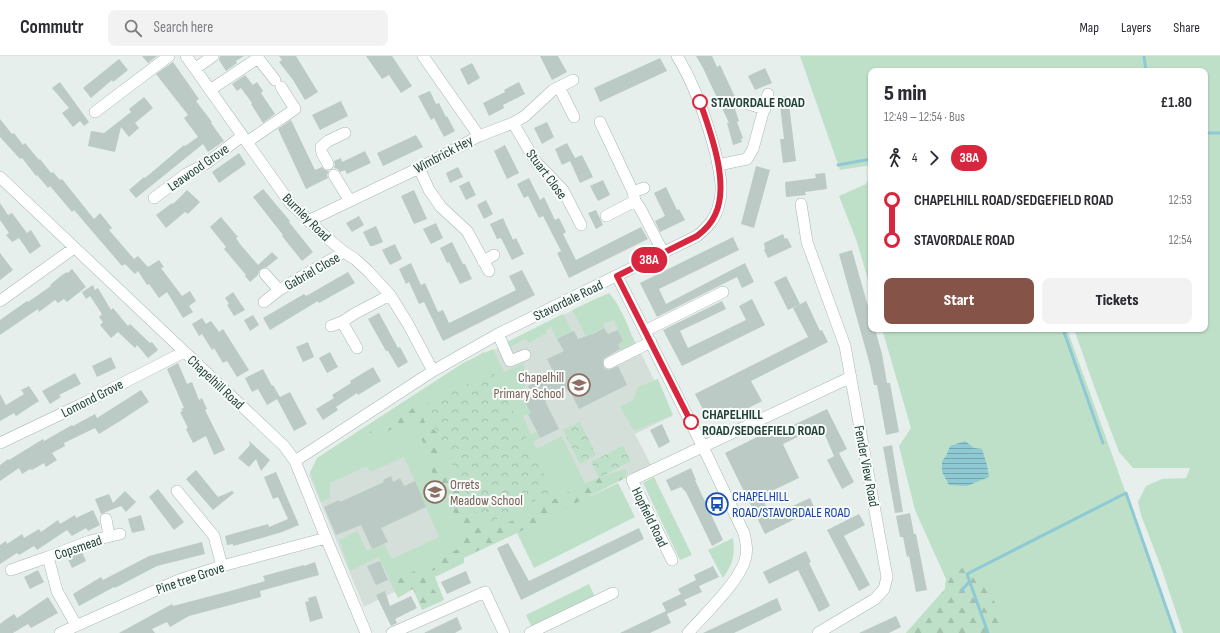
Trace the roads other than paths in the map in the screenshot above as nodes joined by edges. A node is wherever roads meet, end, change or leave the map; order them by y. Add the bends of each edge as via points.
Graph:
1 (169, 56) edge
2 (186, 56) edge
3 (213, 56) edge
4 (423, 56) edge
5 (677, 56) edge
6 (196, 68) junction
7 (573, 80) dead end
8 (559, 87) junction
9 (210, 90) junction
10 (768, 94) dead end
11 (748, 104) dead end
12 (765, 109) junction
13 (95, 112) dead end
14 (574, 117) dead end
15 (600, 122) dead end
16 (513, 123) junction
17 (345, 133) dead end
18 (479, 136) junction
19 (244, 139) junction
20 (328, 164) dead end
21 (718, 165) junction
22 (419, 168) junction
23 (334, 175) dead end
24 (0, 177) edge
25 (644, 188) dead end
26 (634, 196) junction
27 (154, 198) dead end
28 (350, 201) junction
29 (801, 204) dead end
30 (606, 216) dead end
31 (308, 221) junction
32 (581, 225) dead end
33 (74, 248) junction
34 (344, 252) junction
35 (663, 252) junction
36 (494, 255) dead end
37 (483, 260) junction
38 (489, 271) dead end
39 (265, 274) dead end
40 (617, 276) junction
41 (279, 290) junction
42 (723, 292) dead end
43 (390, 296) junction
44 (0, 301) edge
45 (264, 302) dead end
46 (342, 322) junction
47 (331, 326) dead end
48 (645, 331) junction
49 (498, 334) junction
50 (651, 342) junction
51 (357, 348) dead end
52 (184, 352) junction
53 (525, 355) dead end
54 (609, 363) dead end
55 (433, 371) junction
56 (851, 376) junction
57 (0, 443) edge
58 (704, 447) junction
59 (295, 461) junction
60 (176, 491) dead end
61 (106, 519) dead end
62 (326, 538) junction
63 (48, 557) junction
64 (672, 560) dead end
65 (222, 566) junction
66 (11, 570) dead end
67 (613, 593) dead end
68 (76, 625) junction
69 (60, 633) edge
70 (366, 633) edge
71 (392, 633) edge
72 (504, 633) edge
73 (530, 633) edge
74 (688, 633) edge
75 (818, 633) edge

1 - 13 street
2 - 6 street, Burnley Road
3 - 6 street
4 - 18 street
5 - 21 street, Stavordale Road via 700,102
6 - 9 street, Burnley Road
7 - 8 street, Wimbrick Hey
8 - 14 street
8 - 16 street, Wimbrick Hey
9 - 19 street, Burnley Road
9 - 19 street, Leawood Grove via 258,58 278,84 295,109
10 - 12 street
11 - 12 street
12 - 21 street via 753,149 747,159
15 - 26 street
16 - 18 street, Wimbrick Hey
16 - 32 street, Stuart Close via 536,162 563,190
17 - 20 street via 321,147
18 - 22 street, Wimbrick Hey
19 - 27 street, Leawood Grove via 186,174
19 - 31 street, Burnley Road via 290,203
21 - 35 street, Stavordale Road via 722,186 715,216 707,228 697,236
22 - 28 street, Wimbrick Hey
22 - 37 street via 429,190 441,207 467,231
23 - 28 street
24 - 33 street, Chapelhill Road
25 - 26 street
26 - 30 street
26 - 35 street
28 - 31 street, Wimbrick Hey
29 - 56 street, Fender View Road via 807,242 845,346
31 - 34 street, Burnley Road
33 - 44 street
33 - 52 street, Chapelhill Road
34 - 41 street, Gabriel Close
34 - 43 street, Burnley Road via 368,271
35 - 40 street, Stavordale Road
36 - 37 street
37 - 38 street
39 - 41 street, Gabriel Close
40 - 48 street
40 - 49 street, Stavordale Road
41 - 45 street, Gabriel Close
42 - 48 street
43 - 46 street
43 - 55 street, Burnley Road
46 - 47 street
46 - 51 street
48 - 50 street
49 - 53 street via 510,361
49 - 55 street, Stavordale Road
50 - 54 street
50 - 58 street
52 - 57 street, Lomond Grove
52 - 59 street, Chapelhill Road via 284,446
55 - 59 street, Stavordale Road
56 - 58 street
56 - 75 street, Fender View Road via 888,577 884,589 875,599
58 - 64 street, Hopfield Road via 632,480
58 - 74 street via 744,533 747,546 746,560 737,578
59 - 62 street, Chapelhill Road
60 - 65 street via 214,536
61 - 63 street, Copsmead via 114,535
62 - 65 street, Pine tree Grove
62 - 70 street, Chapelhill Road
63 - 66 street
63 - 68 street, Copsmead via 57,591
65 - 68 street, Pine tree Grove via 179,580
67 - 73 street
68 - 69 street, Pine tree Grove
71 - 72 street via 485,592

